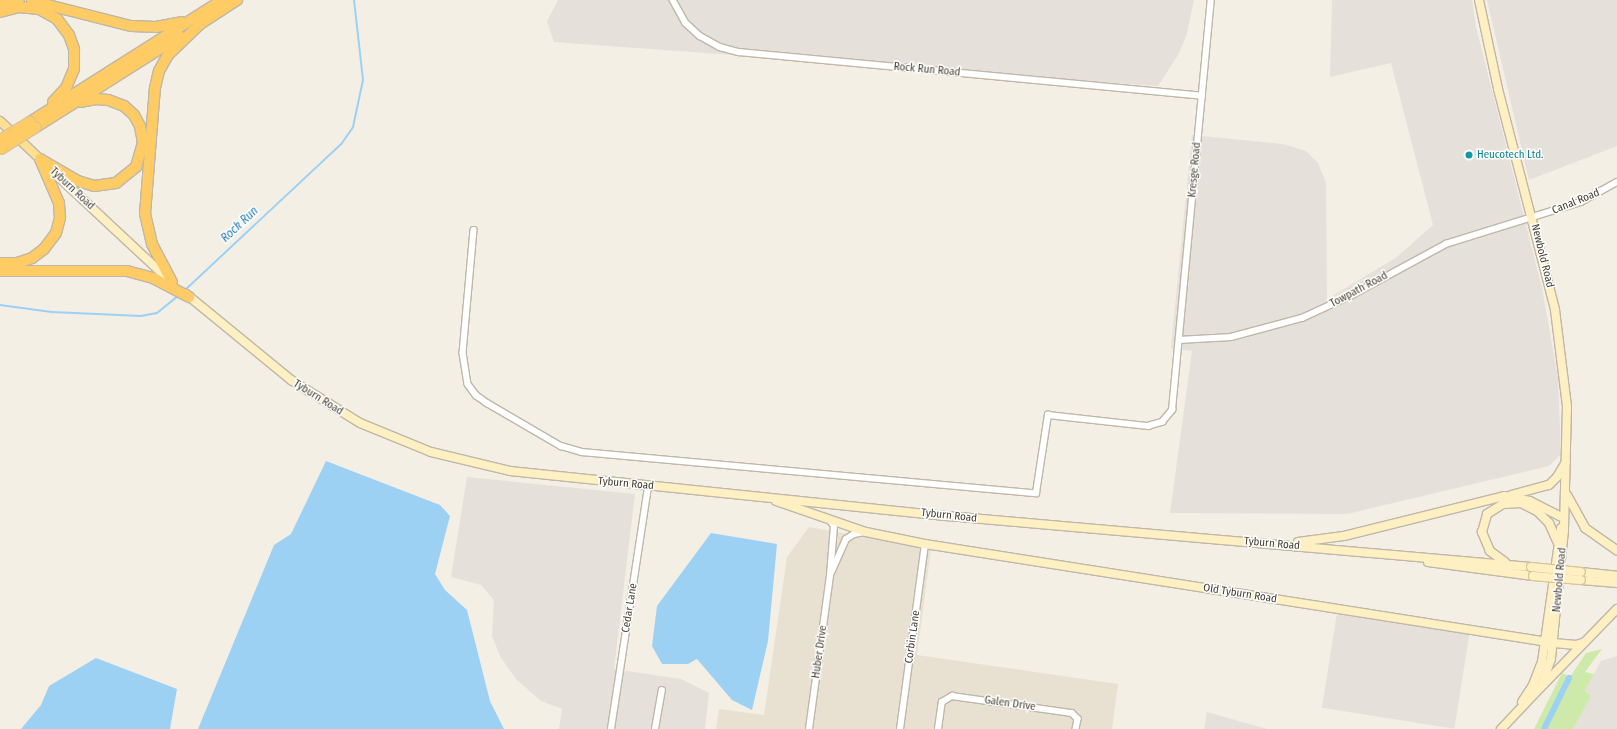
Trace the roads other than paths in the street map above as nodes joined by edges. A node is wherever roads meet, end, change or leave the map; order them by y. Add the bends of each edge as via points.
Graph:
1 (19, 0) edge
2 (27, 0) edge
3 (222, 0) edge
4 (237, 0) edge
5 (674, 0) edge
6 (1211, 0) edge
7 (1479, 0) edge
8 (0, 3) edge
9 (0, 12) edge
10 (192, 19) junction
11 (202, 22) junction
12 (1202, 96) junction
13 (68, 107) junction
14 (44, 113) junction
15 (0, 121) edge
16 (33, 124) junction
17 (0, 146) edge
18 (40, 159) junction
19 (1617, 182) edge
20 (1533, 218) junction
21 (474, 230) dead end
22 (0, 263) edge
23 (0, 271) edge
24 (170, 284) junction
25 (189, 297) joint
26 (1179, 340) junction
27 (1568, 456) junction
28 (648, 486) junction
29 (1566, 488) junction
30 (764, 496) junction
31 (1504, 496) junction
32 (1564, 518) junction
33 (827, 519) junction
34 (866, 532) junction
35 (1557, 540) junction
36 (926, 544) junction
37 (1277, 544) junction
38 (1617, 550) edge
39 (1370, 553) junction
40 (1516, 564) junction
41 (830, 576) junction
42 (1581, 576) junction
43 (1617, 576) edge
44 (1617, 583) edge
45 (1617, 609) edge
46 (1545, 642) junction
47 (1585, 642) junction
48 (1554, 643) junction
49 (1541, 687) junction
50 (662, 691) dead end
51 (1517, 711) junction
52 (611, 729) edge
53 (656, 729) edge
54 (809, 729) edge
55 (900, 729) edge
56 (938, 729) edge
57 (1076, 729) edge
58 (1501, 729) edge

1 - 8 highway
2 - 10 highway via 136,26 163,26
3 - 10 highway
4 - 11 highway
5 - 12 street, Rock Run Road via 686,23 700,36 720,47 738,52
6 - 12 street, Kresge Road
7 - 20 main road, Newbold Road via 1498,89
9 - 14 highway via 24,6 44,11 60,22 72,39 75,59 73,74 63,92
10 - 14 highway
11 - 13 highway
11 - 24 highway via 168,55 159,71 155,88 145,214 152,244
12 - 26 street, Kresge Road
13 - 16 highway
13 - 18 highway via 100,99 113,101 128,109 138,122 142,134 143,147 138,164 123,179 99,186 78,181
14 - 16 highway
15 - 18 main road, Tyburn Road
16 - 17 highway, bridge
18 - 22 highway via 59,203 60,218 56,233 44,250 32,258 17,263
18 - 24 main road, Tyburn Road
19 - 20 street, Canal Road via 1581,202
20 - 26 street, Towpath Road via 1446,244 1352,295 1289,322 1231,336
20 - 27 main road, Newbold Road via 1561,342 1567,406
21 - 26 street, Kresge Road via 463,353 469,387 487,403 516,421 561,446 582,452 1036,493 1048,415 1144,426 1162,422 1172,410
23 - 24 highway via 127,271
24 - 25 highway
25 - 28 main road, Tyburn Road via 291,380 360,423 400,441 510,471
27 - 29 main road, Newbold Road
27 - 31 main road via 1561,472 1549,485
28 - 30 main road, Tyburn Road
28 - 52 street, Cedar Lane
29 - 32 main road, Newbold Road
29 - 38 main road via 1571,506 1585,528
30 - 33 main road, Old Tyburn Road
30 - 37 main road, Tyburn Road via 948,516
31 - 32 main road via 1530,501
31 - 37 main road via 1344,536
32 - 35 main road, Newbold Road
32 - 48 main road, Newbold Road
33 - 34 main road, Old Tyburn Road
33 - 41 street, Huber Drive via 834,526
34 - 36 main road, Old Tyburn Road
34 - 41 street, Huber Drive via 854,534 846,539
35 - 40 main road via 1545,519 1527,505 1509,502 1496,507 1484,519 1483,538 1496,557
35 - 46 main road, Newbold Road
36 - 46 main road, Old Tyburn Road
36 - 55 street, Corbin Lane
37 - 39 main road, Tyburn Road
39 - 40 main road, Tyburn Road
39 - 42 main road, Tyburn Road, bridge via 1533,576
40 - 42 main road, Tyburn Road, bridge
41 - 54 street, Huber Drive
42 - 43 main road, Tyburn Road
42 - 44 main road, Tyburn Road
45 - 47 main road
46 - 48 main road, Old Tyburn Road
46 - 51 main road, Newbold Road via 1537,676
47 - 48 main road, Old Tyburn Road via 1576,645
47 - 49 main road
48 - 49 main road, Newbold Road
49 - 51 main road
50 - 53 street
51 - 58 main road
56 - 57 street, Galen Drive via 942,702 946,697 952,696 1075,714 1078,719

